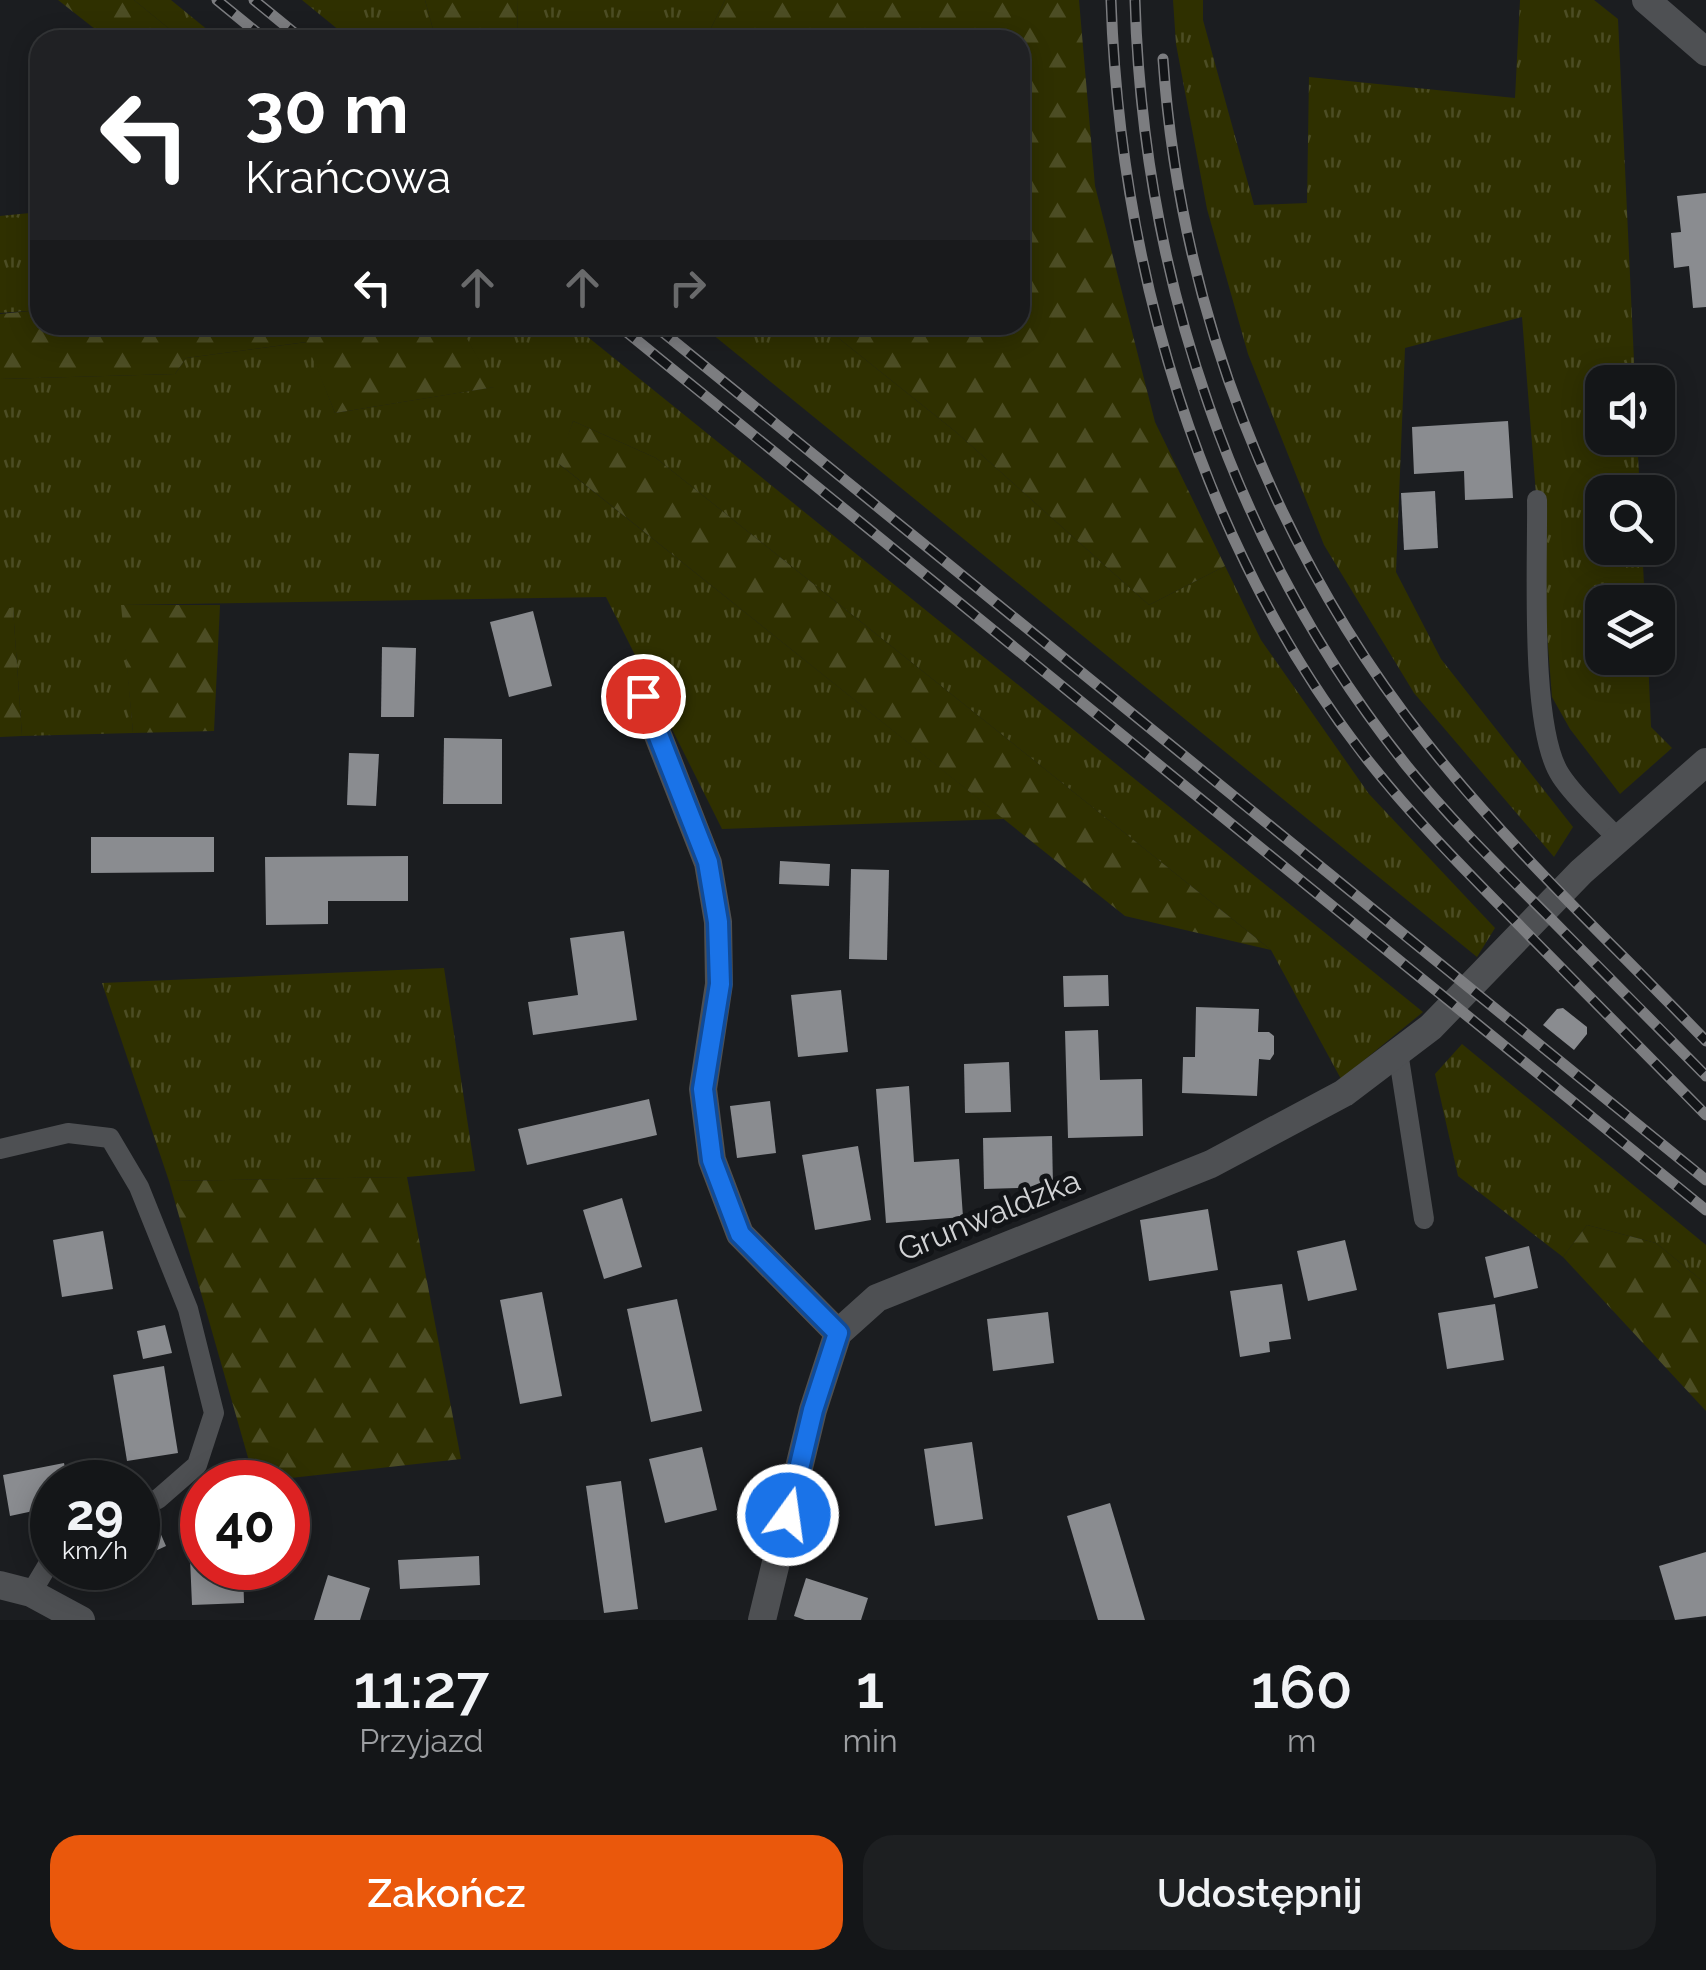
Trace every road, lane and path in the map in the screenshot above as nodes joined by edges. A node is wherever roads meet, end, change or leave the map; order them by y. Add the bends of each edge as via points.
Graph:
1 (1646, 0) edge
2 (1706, 52) edge
3 (1537, 500) dead end
4 (643, 696) dead end
5 (1706, 762) edge
6 (1618, 839) junction
7 (1398, 1052) junction
8 (0, 1149) edge
9 (1424, 1218) dead end
10 (838, 1333) junction
11 (160, 1497) edge
12 (0, 1585) edge
13 (33, 1590) edge
14 (31, 1593) junction
15 (81, 1620) edge
16 (762, 1620) edge

1 - 2 street
3 - 6 lane via 1540,707 1548,749 1560,776
4 - 10 street via 708,862 718,922 720,984 703,1089 712,1160 740,1234
5 - 6 street, Grunwaldzka
6 - 7 street, Grunwaldzka
7 - 9 lane
7 - 10 street, Grunwaldzka via 1344,1093 1211,1164 876,1298
8 - 11 lane via 68,1132 110,1138 140,1188 188,1308 214,1414 197,1465
10 - 16 street, Grunwaldzka
12 - 14 street
13 - 14 lane
14 - 15 street

